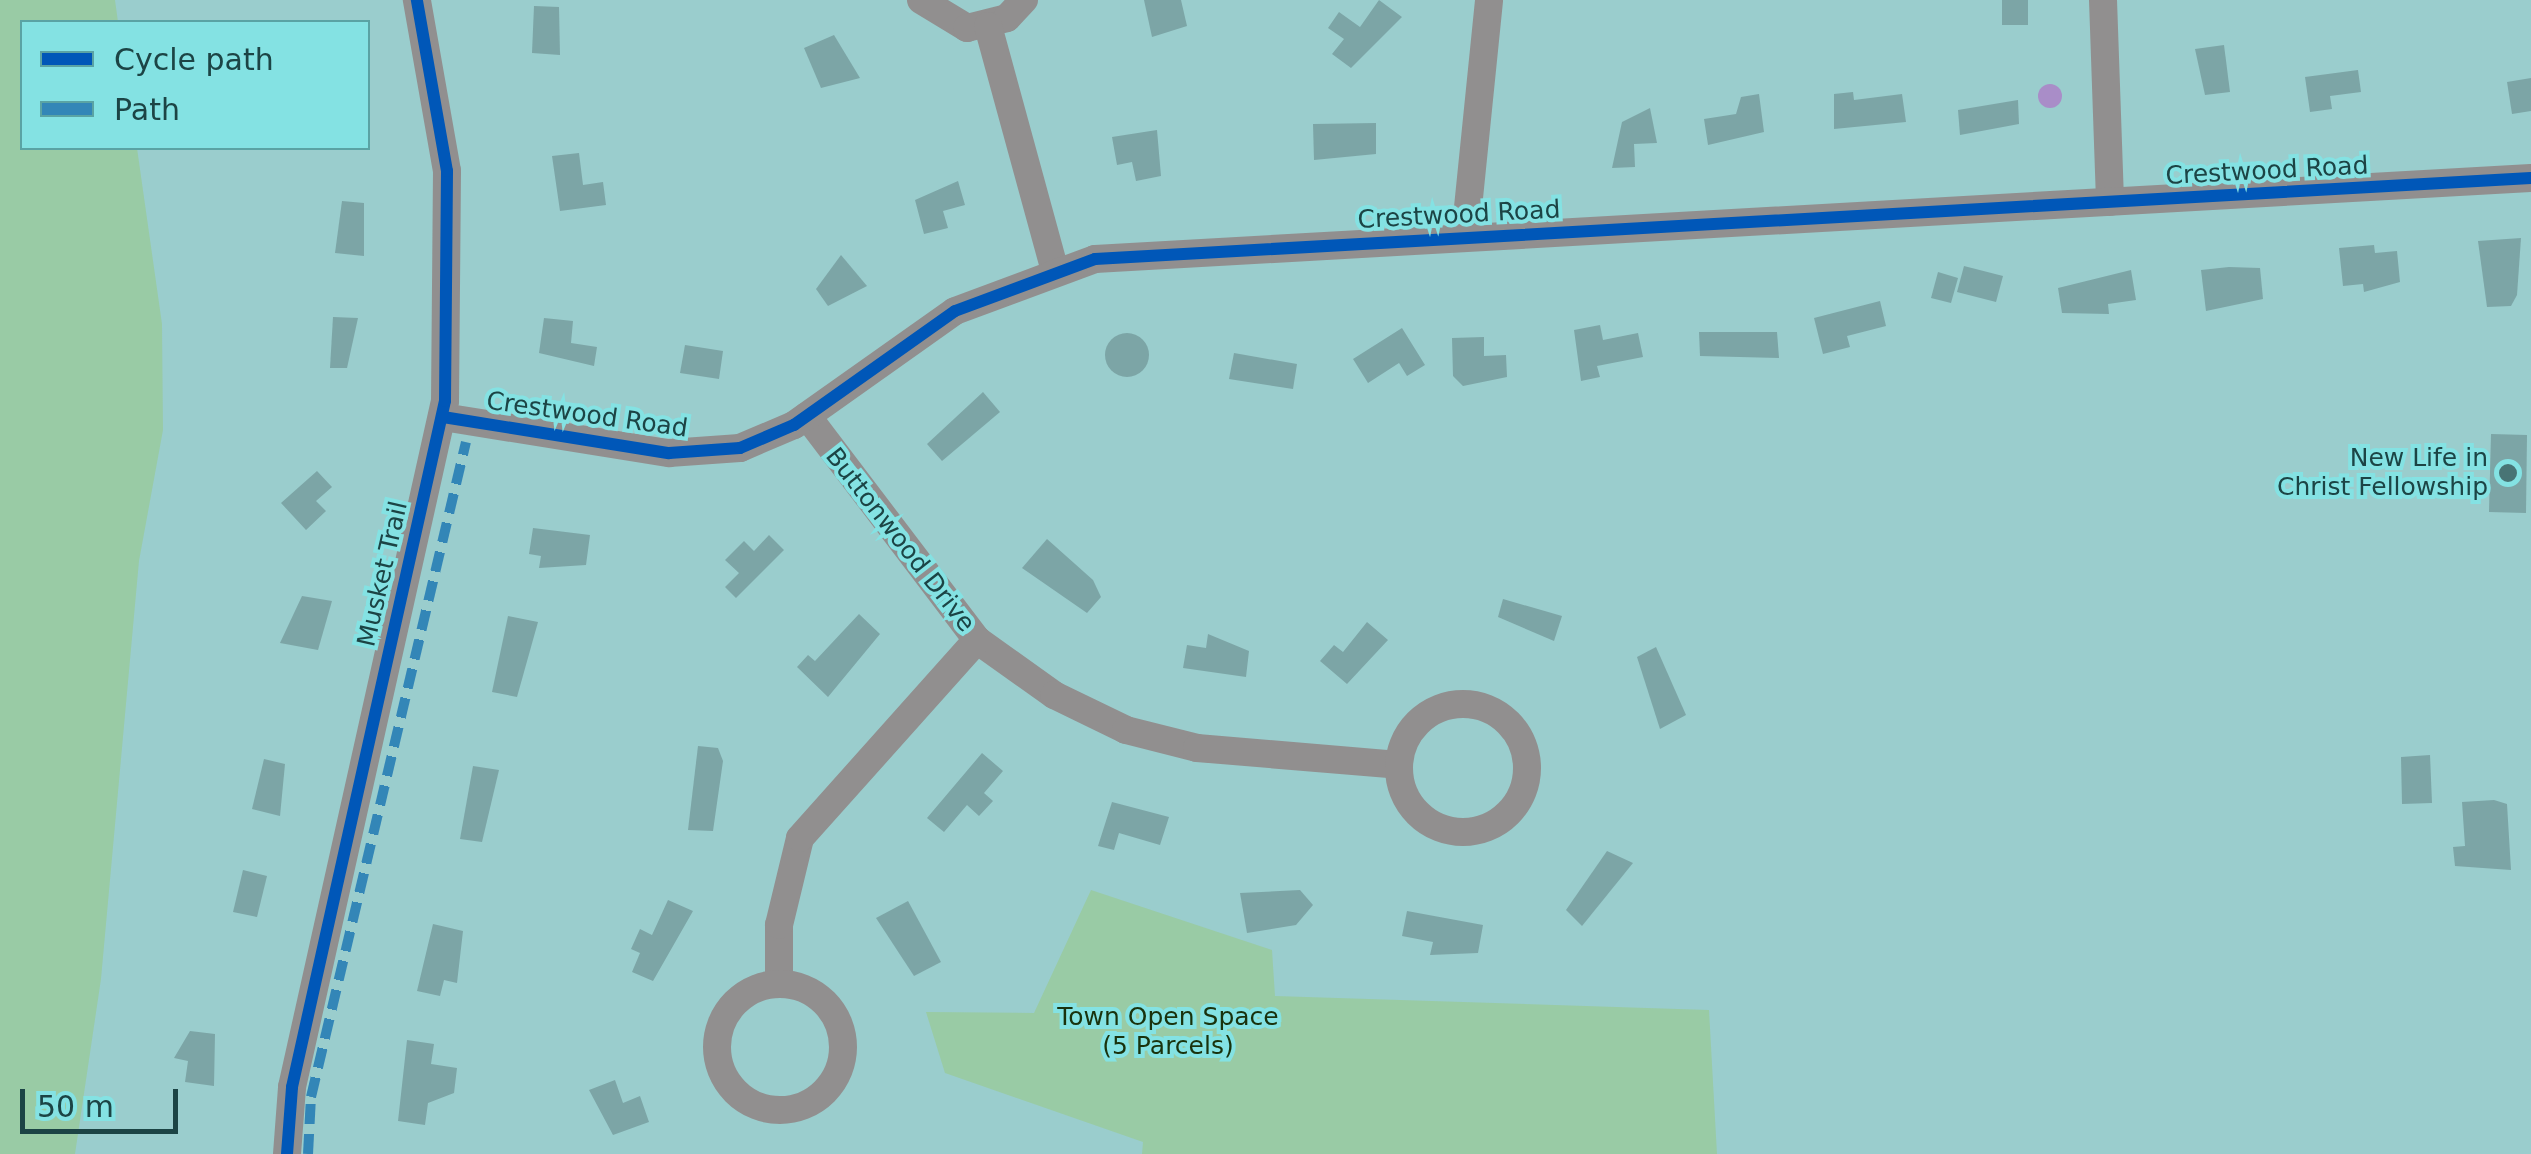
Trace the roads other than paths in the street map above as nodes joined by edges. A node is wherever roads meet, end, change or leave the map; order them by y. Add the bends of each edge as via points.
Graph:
1 (417, 0) edge
2 (921, 0) edge
3 (1024, 0) edge
4 (1489, 0) edge
5 (2103, 0) edge
6 (988, 26) junction
7 (2531, 178) edge
8 (2110, 202) junction
9 (1466, 236) junction
10 (1054, 268) junction
11 (806, 416) junction
12 (443, 417) junction
13 (977, 640) junction
14 (1398, 765) junction
15 (780, 984) junction
16 (287, 1154) edge

1 - 12 street, Musket Trail via 448,171
2 - 6 street via 947,22
3 - 6 street
4 - 9 street
5 - 8 street
6 - 10 street
7 - 8 street, Crestwood Road
8 - 9 street, Crestwood Road
9 - 10 street, Crestwood Road
10 - 11 street, Crestwood Road via 955,311
11 - 12 street, Crestwood Road via 772,437 707,454
11 - 13 street, Buttonwood Drive
12 - 16 street, Musket Trail via 292,1087
13 - 14 street, Buttonwood Drive via 1054,695 1126,730 1197,748
13 - 15 street via 800,838 778,925
14 - 14 street via 1412,808 1448,831 1471,832 1510,812 1528,772 1515,730 1499,714 1455,704 1416,724
15 - 15 street via 818,997 841,1031 832,1080 791,1109 750,1102 717,1052 741,997

